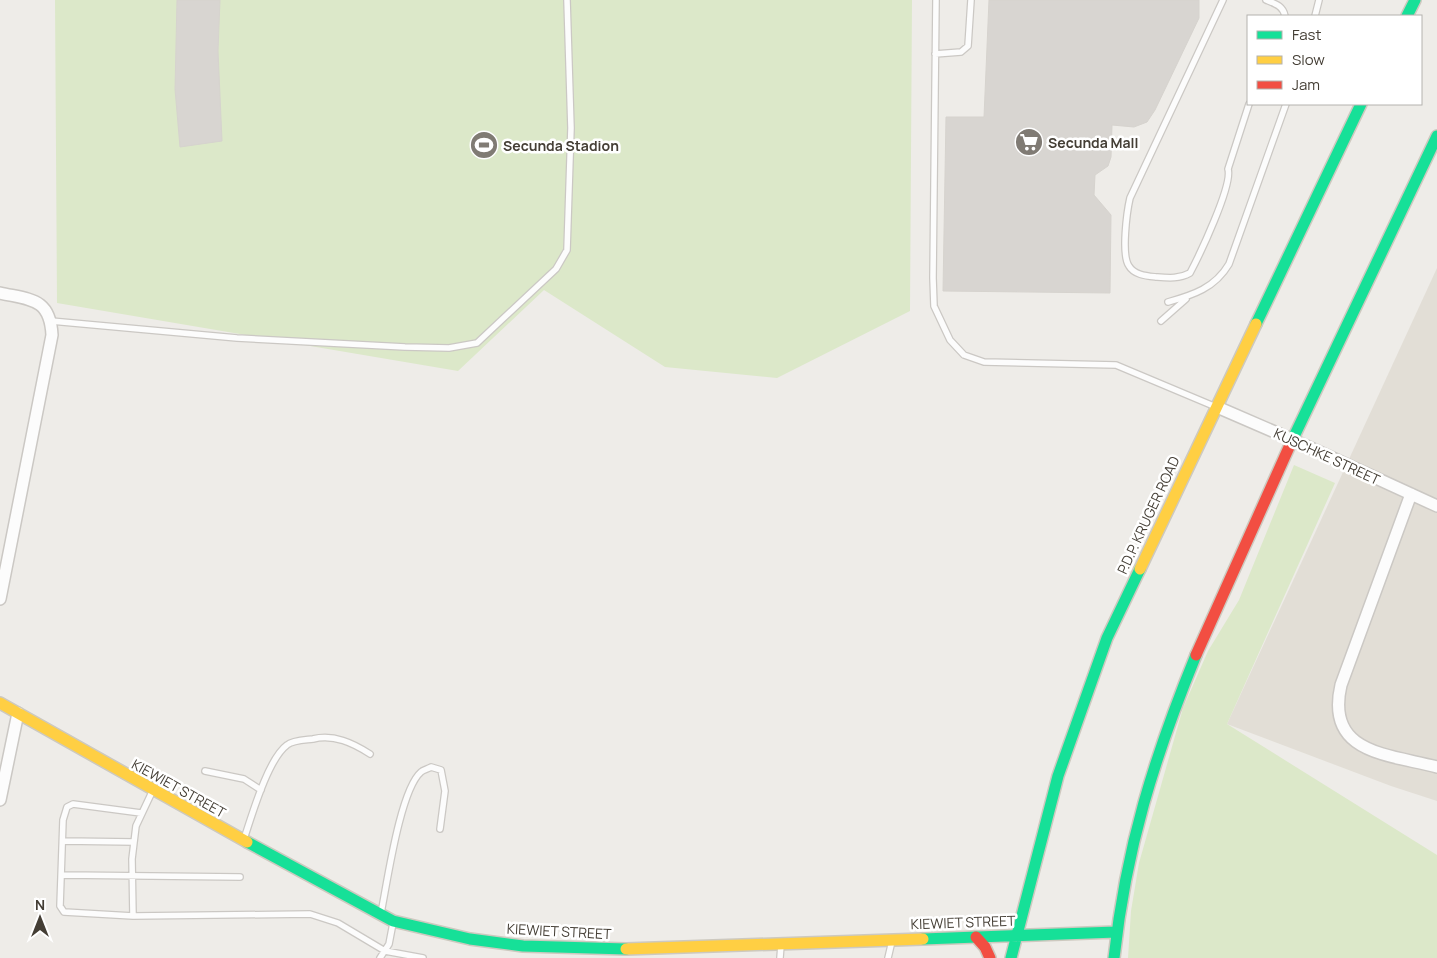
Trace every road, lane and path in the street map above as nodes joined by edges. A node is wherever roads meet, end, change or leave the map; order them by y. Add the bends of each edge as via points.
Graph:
1 (567, 0) edge
2 (936, 0) edge
3 (971, 0) edge
4 (1219, 0) edge
5 (1223, 0) edge
6 (1266, 0) edge
7 (1319, 0) edge
8 (1415, 0) edge
9 (1219, 8) junction
10 (1285, 15) edge
11 (1315, 15) edge
12 (1408, 15) edge
13 (935, 54) junction
14 (1249, 105) edge
15 (1286, 105) edge
16 (1361, 105) edge
17 (1437, 136) edge
18 (0, 293) edge
19 (1190, 296) junction
20 (1168, 302) dead end
21 (51, 321) junction
22 (1161, 321) dead end
23 (1217, 407) junction
24 (1291, 439) junction
25 (1411, 494) junction
26 (1437, 506) edge
27 (0, 598) edge
28 (0, 703) edge
29 (18, 713) junction
30 (370, 754) dead end
31 (1437, 767) edge
32 (204, 771) dead end
33 (261, 790) junction
34 (153, 791) junction
35 (0, 800) edge
36 (141, 812) junction
37 (440, 829) dead end
38 (243, 841) junction
39 (63, 842) junction
40 (134, 842) junction
41 (62, 875) junction
42 (132, 876) junction
43 (240, 877) dead end
44 (382, 913) junction
45 (133, 916) junction
46 (393, 921) junction
47 (1116, 932) junction
48 (1018, 935) junction
49 (976, 936) junction
50 (892, 939) junction
51 (781, 943) junction
52 (385, 951) junction
53 (602, 953) edge
54 (624, 953) edge
55 (380, 958) edge
56 (423, 958) edge
57 (780, 958) edge
58 (888, 958) edge
59 (990, 958) edge
60 (1011, 958) edge
61 (1114, 958) edge

1 - 21 lane via 571,128 567,250 556,268 477,343 450,348 395,347 237,338
2 - 13 lane
3 - 13 lane via 968,46 961,52
4 - 9 lane
5 - 9 lane
6 - 10 lane via 1278,5
7 - 11 lane
8 - 12 street
9 - 14 lane via 1130,198 1126,213 1126,261 1133,271 1176,278 1190,273 1220,206
13 - 23 lane via 934,306 950,340 964,355 984,362 1116,365
15 - 19 lane via 1230,264 1218,280
16 - 23 street, P.D.P. KRUGER ROAD
17 - 24 street
18 - 21 street via 32,300 46,309
19 - 20 lane
19 - 22 lane
21 - 27 street via 52,335
23 - 24 street, KUSCHKE STREET
23 - 48 street, P.D.P. KRUGER ROAD via 1107,638 1058,776
24 - 25 street, KUSCHKE STREET
24 - 47 street via 1188,674 1157,754 1136,832
25 - 26 street, KUSCHKE STREET
25 - 31 street via 1341,685 1338,710 1346,733 1372,753
28 - 29 street, KIEWIET STREET
29 - 34 street, KIEWIET STREET
29 - 35 street
30 - 33 lane via 352,742 341,740 318,738 288,744 277,755
32 - 33 lane via 244,779
33 - 38 lane
34 - 36 lane
34 - 38 street, KIEWIET STREET
36 - 39 lane via 70,805 65,810
36 - 40 lane
37 - 44 lane via 445,785 441,770 431,767 420,772 413,782 400,820
38 - 44 street, KIEWIET STREET
39 - 40 lane
39 - 41 lane
40 - 42 lane
41 - 42 lane
41 - 45 lane via 60,906 64,912
42 - 43 lane
42 - 45 lane
44 - 46 street, KIEWIET STREET
45 - 52 lane via 310,914 338,924
46 - 52 lane
46 - 53 street, KIEWIET STREET via 470,939
47 - 48 street, KIEWIET STREET
47 - 61 street
48 - 49 street, KIEWIET STREET
48 - 60 street, P.D.P. KRUGER ROAD
49 - 50 street, KIEWIET STREET
49 - 59 street
50 - 51 street, KIEWIET STREET
50 - 58 lane
51 - 54 street, KIEWIET STREET
51 - 57 lane
52 - 55 lane
52 - 56 lane
53 - 54 street, KIEWIET STREET

